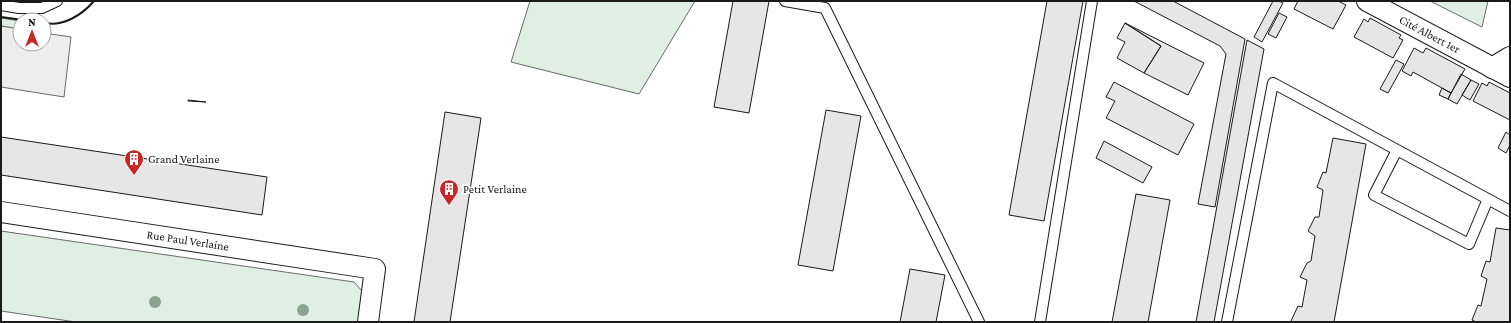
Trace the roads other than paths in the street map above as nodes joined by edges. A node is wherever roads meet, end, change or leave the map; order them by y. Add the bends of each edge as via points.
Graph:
1 (57, 1) edge
2 (785, 1) edge
3 (1092, 1) edge
4 (1367, 1) edge
5 (1, 5) edge
6 (1510, 57) edge
7 (1492, 68) junction
8 (1510, 77) edge
9 (1397, 150) junction
10 (1488, 199) junction
11 (1510, 211) edge
12 (1, 212) edge
13 (368, 322) edge
14 (979, 322) edge
15 (1040, 322) edge
16 (1227, 322) edge

1 - 5 lane via 42,8
2 - 14 lane via 825,8
3 - 15 lane
4 - 7 street, Cité Albert 1er
6 - 7 street
7 - 8 street, Cité Albert 1er
9 - 10 lane
9 - 10 lane via 1374,195 1469,244
9 - 16 lane via 1273,83
10 - 11 lane
12 - 13 street, Rue Paul Verlaine via 376,269

